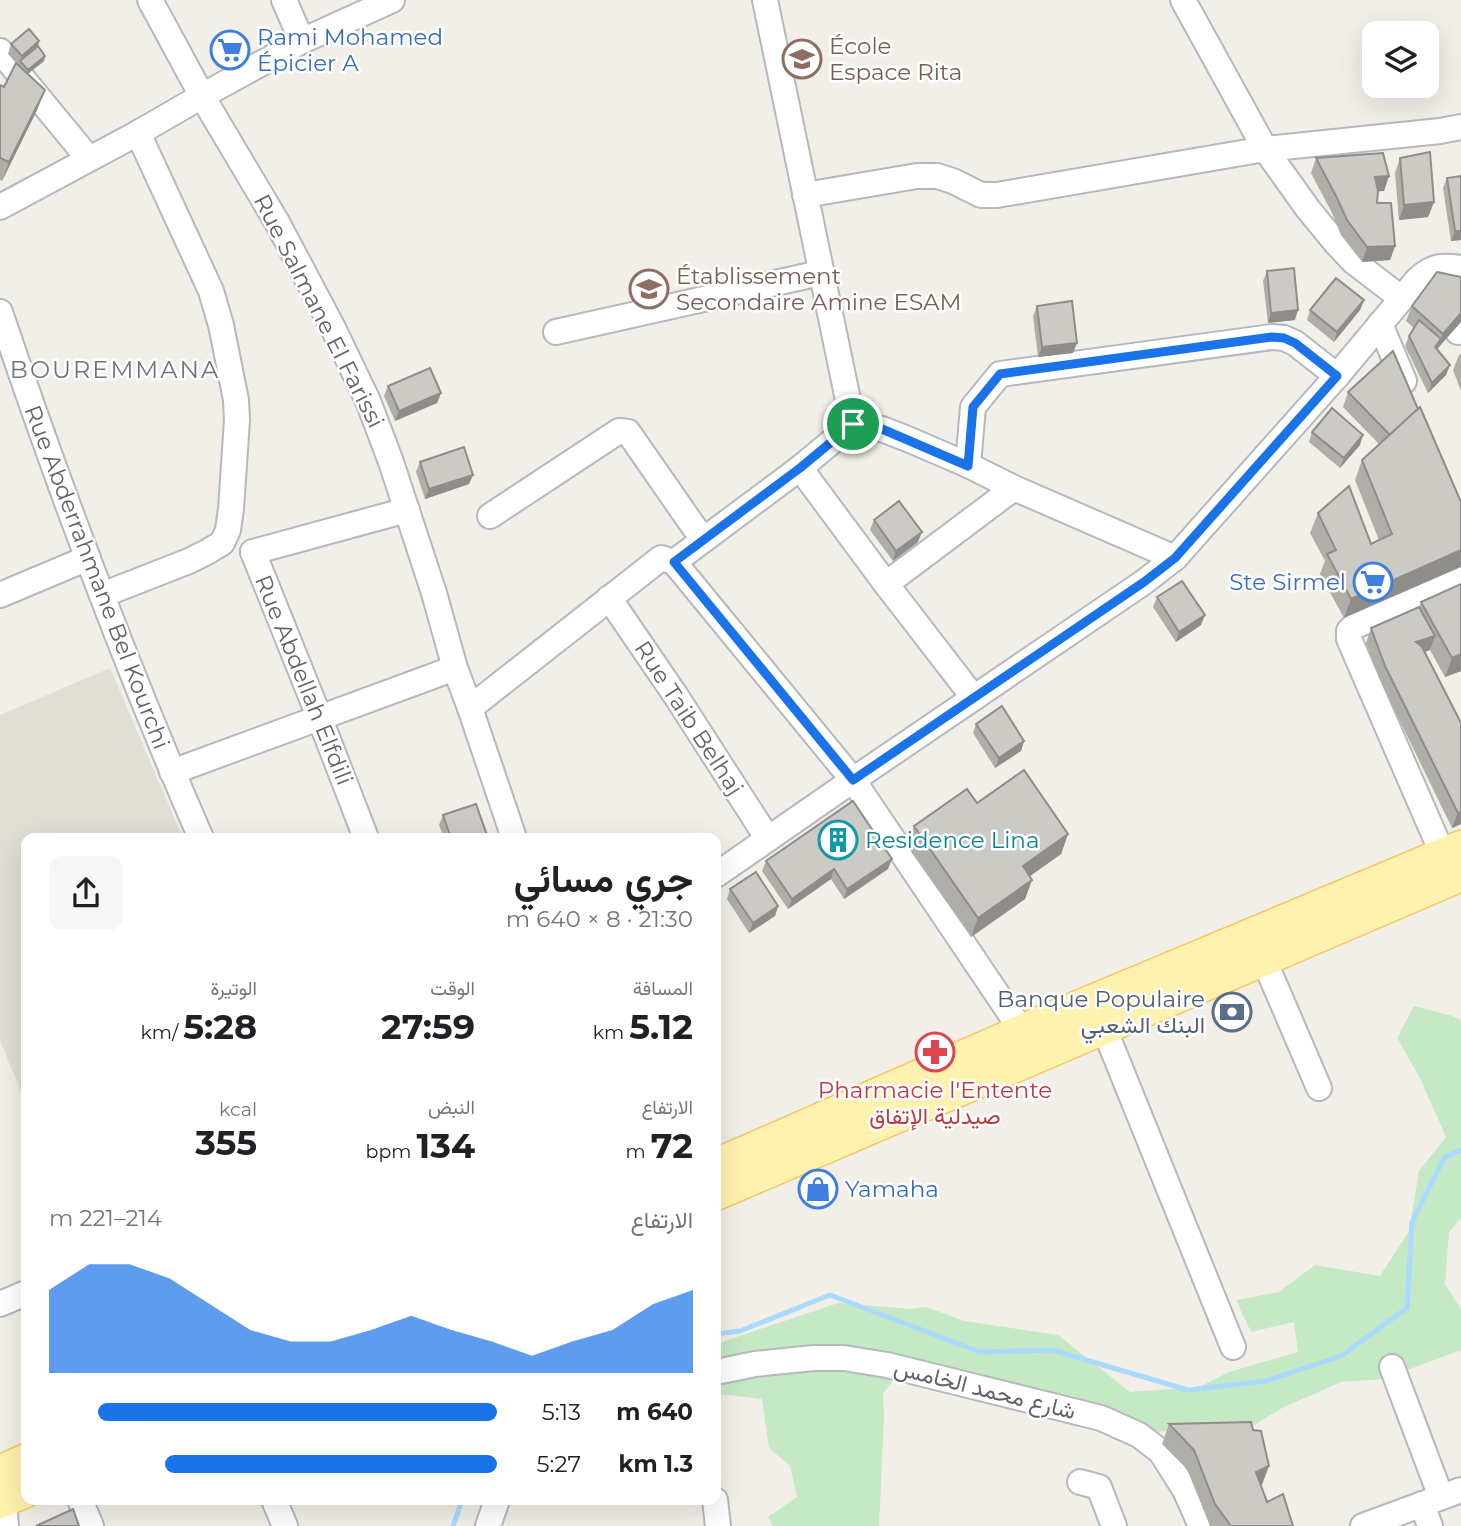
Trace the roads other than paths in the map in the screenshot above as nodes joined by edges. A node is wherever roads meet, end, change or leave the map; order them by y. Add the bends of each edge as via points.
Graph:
1 (150, 0) edge
2 (284, 0) edge
3 (392, 0) edge
4 (765, 0) edge
5 (1182, 0) edge
6 (302, 41) junction
7 (0, 51) edge
8 (202, 96) junction
9 (1461, 127) edge
10 (138, 134) junction
11 (1265, 149) junction
12 (89, 159) junction
13 (805, 195) junction
14 (0, 207) edge
15 (1461, 268) edge
16 (820, 273) junction
17 (1401, 298) junction
18 (0, 312) edge
19 (1380, 324) junction
20 (556, 332) dead end
21 (1337, 376) junction
22 (1412, 400) edge
23 (853, 424) junction
24 (968, 466) junction
25 (800, 468) junction
26 (1014, 488) junction
27 (407, 510) junction
28 (490, 516) dead end
29 (704, 539) junction
30 (222, 543) junction
31 (253, 552) junction
32 (88, 558) junction
33 (1175, 558) junction
34 (674, 562) junction
35 (1461, 579) edge
36 (886, 584) junction
37 (0, 594) edge
38 (102, 596) junction
39 (609, 598) junction
40 (455, 668) junction
41 (974, 698) junction
42 (470, 708) junction
43 (320, 719) junction
44 (172, 772) junction
45 (853, 780) junction
46 (199, 833) edge
47 (364, 833) edge
48 (512, 833) edge
49 (768, 839) junction
50 (1455, 859) edge
51 (721, 872) edge
52 (1264, 960) junction
53 (1104, 1028) junction
54 (1022, 1031) junction
55 (1319, 1088) dead end
56 (721, 1163) edge
57 (721, 1192) edge
58 (21, 1295) edge
59 (0, 1304) edge
60 (1233, 1347) dead end
61 (1392, 1367) dead end
62 (721, 1371) edge
63 (21, 1470) edge
64 (1080, 1482) dead end
65 (7, 1498) edge
66 (1439, 1504) edge
67 (82, 1505) edge
68 (276, 1505) edge
69 (495, 1505) edge
70 (716, 1505) edge
71 (91, 1526) edge
72 (285, 1526) edge
73 (488, 1526) edge
74 (718, 1526) edge
75 (1114, 1526) edge
76 (1201, 1526) edge
77 (1363, 1526) edge

1 - 8 street, Rue Salmane El Farissi
2 - 6 street
3 - 6 street
4 - 13 street
5 - 11 street
6 - 8 street
7 - 12 street
8 - 10 street
8 - 27 street, Rue Salmane El Farissi via 333,328 368,401
9 - 11 street
10 - 12 street
10 - 30 street via 211,291 232,373 236,447 228,530
11 - 13 street via 997,195 981,195 937,176 917,176
11 - 17 street via 1335,242
12 - 14 street
13 - 16 street
15 - 17 street via 1429,270
16 - 20 street
16 - 23 street
17 - 19 street
18 - 32 street, Rue Abderrahmane Bel Kourchi
19 - 21 street
19 - 22 street
21 - 24 street via 1295,343 1272,337 1000,374 973,407
21 - 33 street
23 - 24 street via 882,429
23 - 25 street
24 - 26 street
25 - 29 street
25 - 36 street
26 - 33 street
26 - 36 street
27 - 31 street, Rue Abdellah Elfdili
27 - 40 street, Rue Salmane El Farissi
28 - 29 street via 623,431
29 - 34 street
30 - 31 street
30 - 38 street
31 - 43 street, Rue Abdellah Elfdili
32 - 37 street
32 - 38 street, Rue Abderrahmane Bel Kourchi
33 - 41 street
34 - 39 street via 661,558
34 - 45 street
35 - 50 street via 1349,631
36 - 41 street
38 - 44 street, Rue Abderrahmane Bel Kourchi
39 - 42 street
39 - 49 street, Rue Taib Belhaj
40 - 42 street, Rue Salmane El Farissi
40 - 43 street
41 - 45 street
42 - 48 street, Rue Salmane El Farissi
43 - 44 street
43 - 47 street, Rue Abdellah Elfdili
44 - 46 street, Rue Abderrahmane Bel Kourchi
45 - 49 street
45 - 54 street
49 - 51 street
50 - 52 main road
50 - 54 main road
52 - 53 main road
52 - 55 street
53 - 57 main road
53 - 60 street
54 - 56 main road
58 - 59 street
61 - 66 street
62 - 76 street, شارع محمد الخامس via 844,1358 1101,1418 1139,1435 1161,1452
63 - 65 main road
64 - 75 street via 1100,1487
66 - 77 street
67 - 71 street
68 - 72 street
69 - 73 street
70 - 74 street

